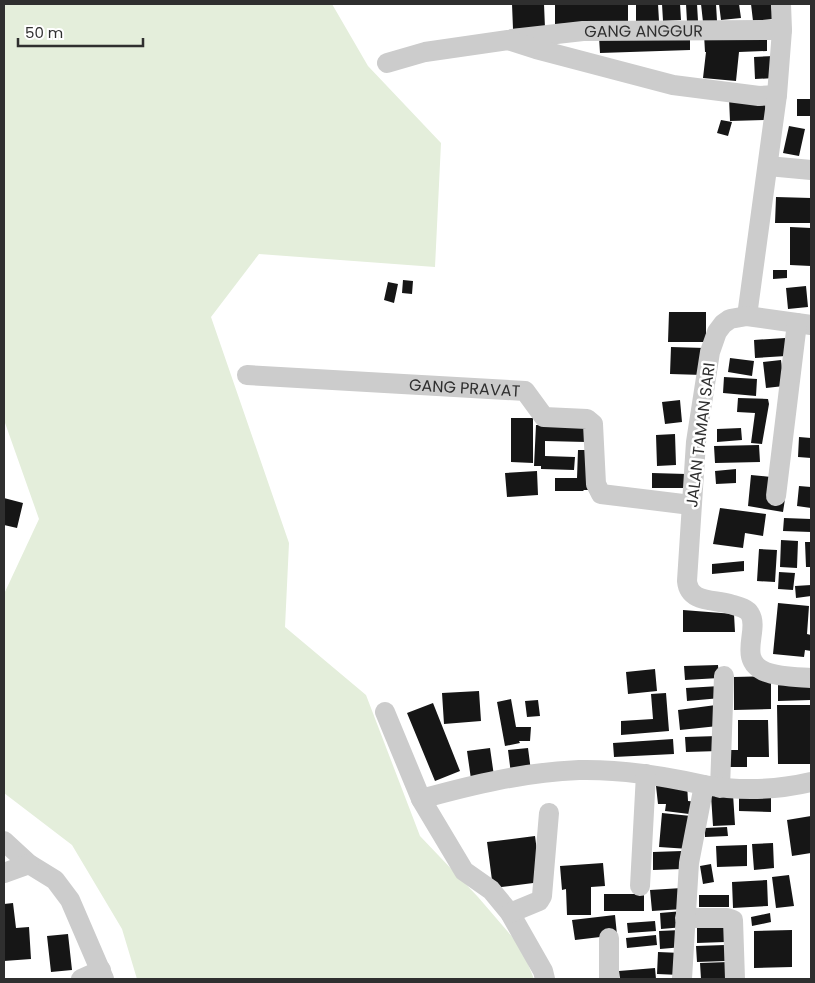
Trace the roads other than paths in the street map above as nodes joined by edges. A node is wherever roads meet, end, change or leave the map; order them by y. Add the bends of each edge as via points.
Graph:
1 (781, 4) edge
2 (782, 30) junction
3 (508, 40) junction
4 (387, 63) dead end
5 (777, 96) junction
6 (768, 166) junction
7 (811, 170) edge
8 (747, 316) junction
9 (804, 324) edge
10 (247, 375) dead end
11 (776, 496) dead end
12 (691, 505) junction
13 (724, 676) dead end
14 (811, 678) edge
15 (385, 712) dead end
16 (646, 774) junction
17 (811, 782) edge
18 (712, 786) junction
19 (421, 799) junction
20 (549, 813) dead end
21 (4, 841) edge
22 (29, 864) junction
23 (4, 873) edge
24 (640, 886) dead end
25 (510, 913) junction
26 (686, 918) junction
27 (609, 938) dead end
28 (102, 974) edge
29 (82, 979) edge
30 (545, 979) edge
31 (609, 979) edge
32 (682, 979) edge
33 (735, 979) edge

1 - 2 street
2 - 3 street, GANG ANGGUR via 583,31
2 - 5 street
3 - 4 street, GANG ANGGUR via 425,52
3 - 5 street via 673,85
5 - 6 street
6 - 7 street
6 - 8 street
8 - 9 street
8 - 12 street, JALAN TAMAN SARI via 730,319 723,324 710,352 696,442
9 - 11 street
10 - 12 street, GANG PRAVAT via 525,391 544,417 587,419 593,424 596,484 601,494
12 - 14 street, JALAN TAMAN SARI via 688,589 698,597 747,610 752,620 750,651 760,669
13 - 18 street
15 - 19 street
16 - 18 street
16 - 19 street via 579,770 546,773 472,785
16 - 24 street
17 - 18 street via 758,789
18 - 26 street via 689,863
19 - 25 street via 464,871 491,890
20 - 25 street via 542,896 539,901
21 - 22 street
22 - 23 street
22 - 28 street via 55,880 70,900
25 - 30 street
26 - 32 street
26 - 33 street via 733,920
27 - 31 street
28 - 29 street

